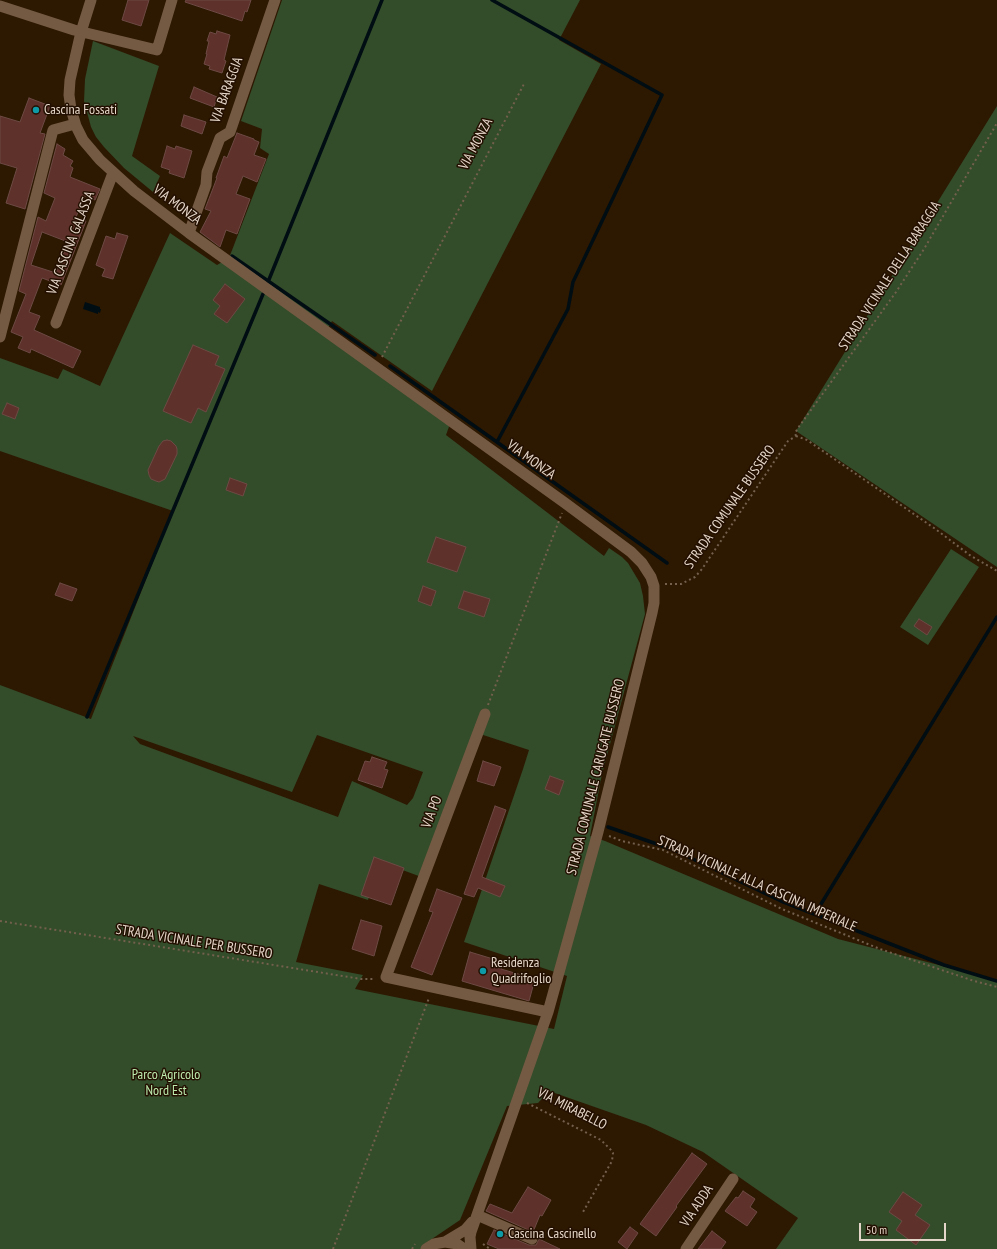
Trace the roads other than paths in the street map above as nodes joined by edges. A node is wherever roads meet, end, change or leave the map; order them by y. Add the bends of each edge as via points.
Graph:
1 (91, 0) edge
2 (172, 0) edge
3 (275, 0) edge
4 (0, 6) edge
5 (82, 32) junction
6 (75, 124) junction
7 (113, 173) junction
8 (189, 233) junction
9 (56, 324) dead end
10 (0, 337) edge
11 (654, 586) joint
12 (484, 714) road end
13 (559, 973) joint
14 (548, 1012) junction
15 (733, 1179) dead end
16 (476, 1216) junction
17 (532, 1239) dead end
18 (445, 1242) junction
19 (426, 1249) edge
20 (464, 1249) edge
21 (471, 1249) edge
22 (686, 1249) edge

1 - 5 street, VIA MONZA
2 - 5 street via 157,50
3 - 8 street, VIA BARAGGIA via 230,132 220,138 207,172 206,185
4 - 5 street
5 - 6 street, VIA MONZA via 69,91
6 - 7 street, VIA MONZA via 91,150
6 - 10 street via 53,130
7 - 8 street, VIA MONZA
7 - 9 street, VIA CASCINA GALASSA
8 - 11 street, VIA MONZA via 636,556 651,577
11 - 13 street, STRADA COMUNALE CARUGATE BUSSERO via 652,613 598,832
12 - 14 street, VIA PO via 386,977
13 - 14 street, VIA MIRABELLO
14 - 16 street, VIA MIRABELLO
15 - 22 street, VIA ADDA
16 - 17 street
16 - 18 street, VIA MIRABELLO via 465,1230
16 - 21 street, VIA MIRABELLO via 470,1235
18 - 19 street, VIA MIRABELLO
18 - 20 street via 457,1244

